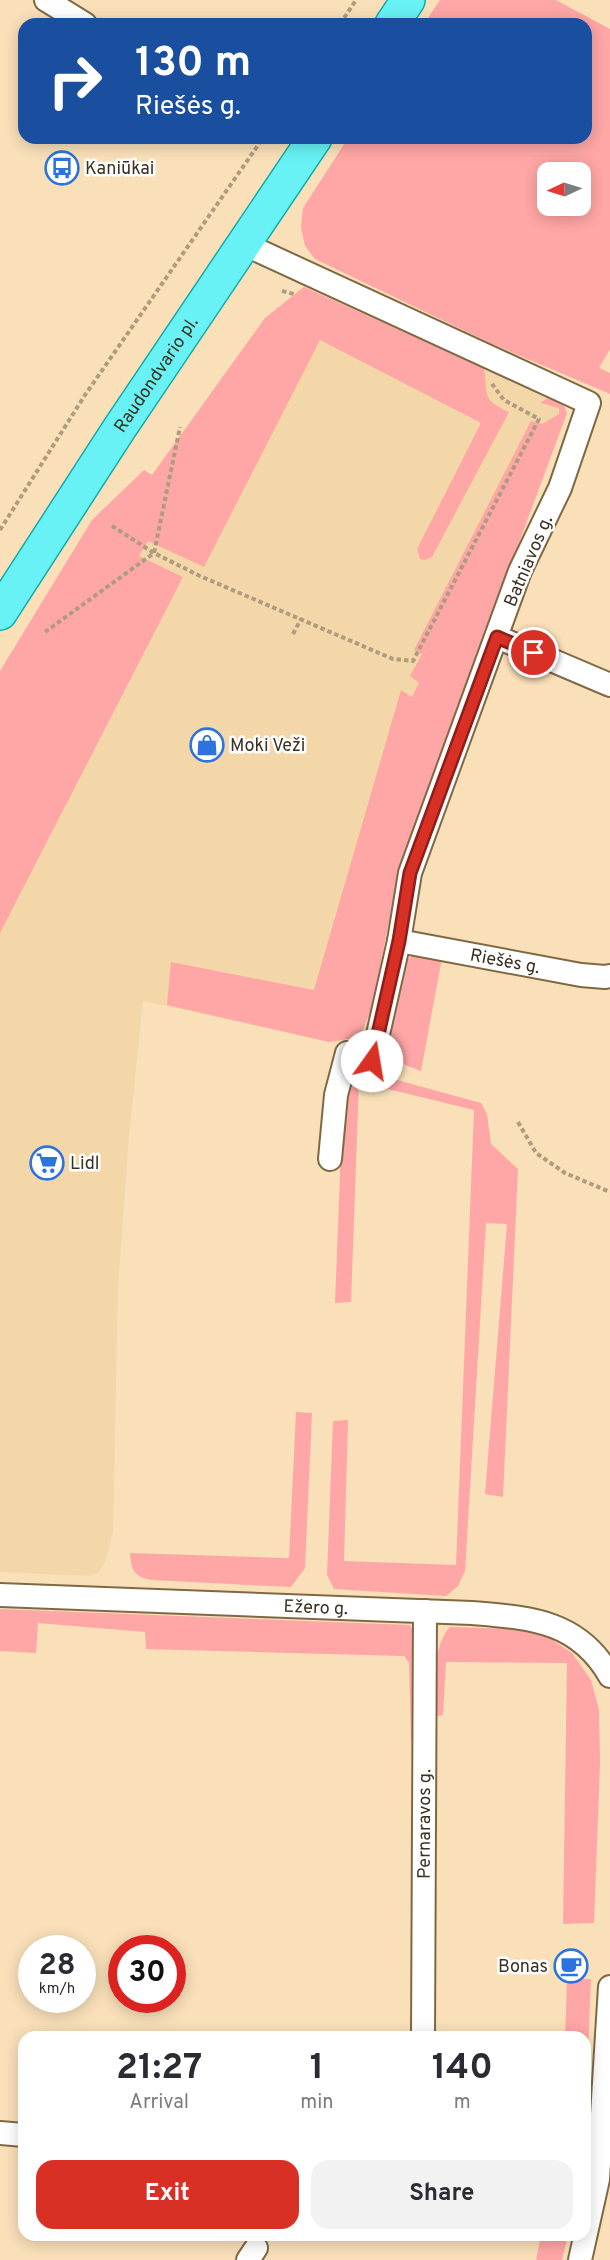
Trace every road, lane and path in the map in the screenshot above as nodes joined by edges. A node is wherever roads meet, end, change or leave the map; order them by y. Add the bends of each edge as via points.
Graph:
1 (46, 0) edge
2 (356, 0) edge
3 (408, 0) edge
4 (75, 18) edge
5 (344, 18) edge
6 (396, 18) edge
7 (259, 144) edge
8 (311, 144) edge
9 (244, 244) junction
10 (539, 419) dead end
11 (180, 427) dead end
12 (112, 526) dead end
13 (0, 530) edge
14 (154, 553) junction
15 (1, 610) edge
16 (301, 619) junction
17 (45, 632) dead end
18 (293, 634) dead end
19 (497, 637) junction
20 (610, 685) edge
21 (399, 941) junction
22 (610, 976) edge
23 (518, 1122) dead end
24 (330, 1159) dead end
25 (610, 1192) edge
26 (0, 1595) edge
27 (425, 1611) junction
28 (610, 1676) edge
29 (610, 1987) edge
30 (423, 2031) edge
31 (0, 2133) edge
32 (18, 2134) edge
33 (592, 2179) edge
34 (583, 2241) edge
35 (580, 2260) edge

1 - 4 street
2 - 5 path
3 - 6 main road
7 - 13 path via 85,395
8 - 9 main road, Raudondvario pl.
9 - 15 main road, Raudondvario pl.
9 - 19 street, Batniavos g. via 590,403 560,488 520,571
10 - 16 path via 413,661 393,659
11 - 14 path
12 - 14 path
14 - 16 path
14 - 17 path
16 - 18 path
19 - 20 street
19 - 21 street, Batniavos g. via 410,873
21 - 22 street, Riešės g. via 581,975
21 - 24 street, Batniavos g. via 372,1061 347,1053 336,1095
23 - 25 path via 536,1154 565,1173
26 - 27 street, Ežero g.
27 - 28 street, Ežero g. via 521,1617 550,1623 600,1659
27 - 30 street, Pernaravos g.
29 - 33 street
31 - 32 street
34 - 35 street

